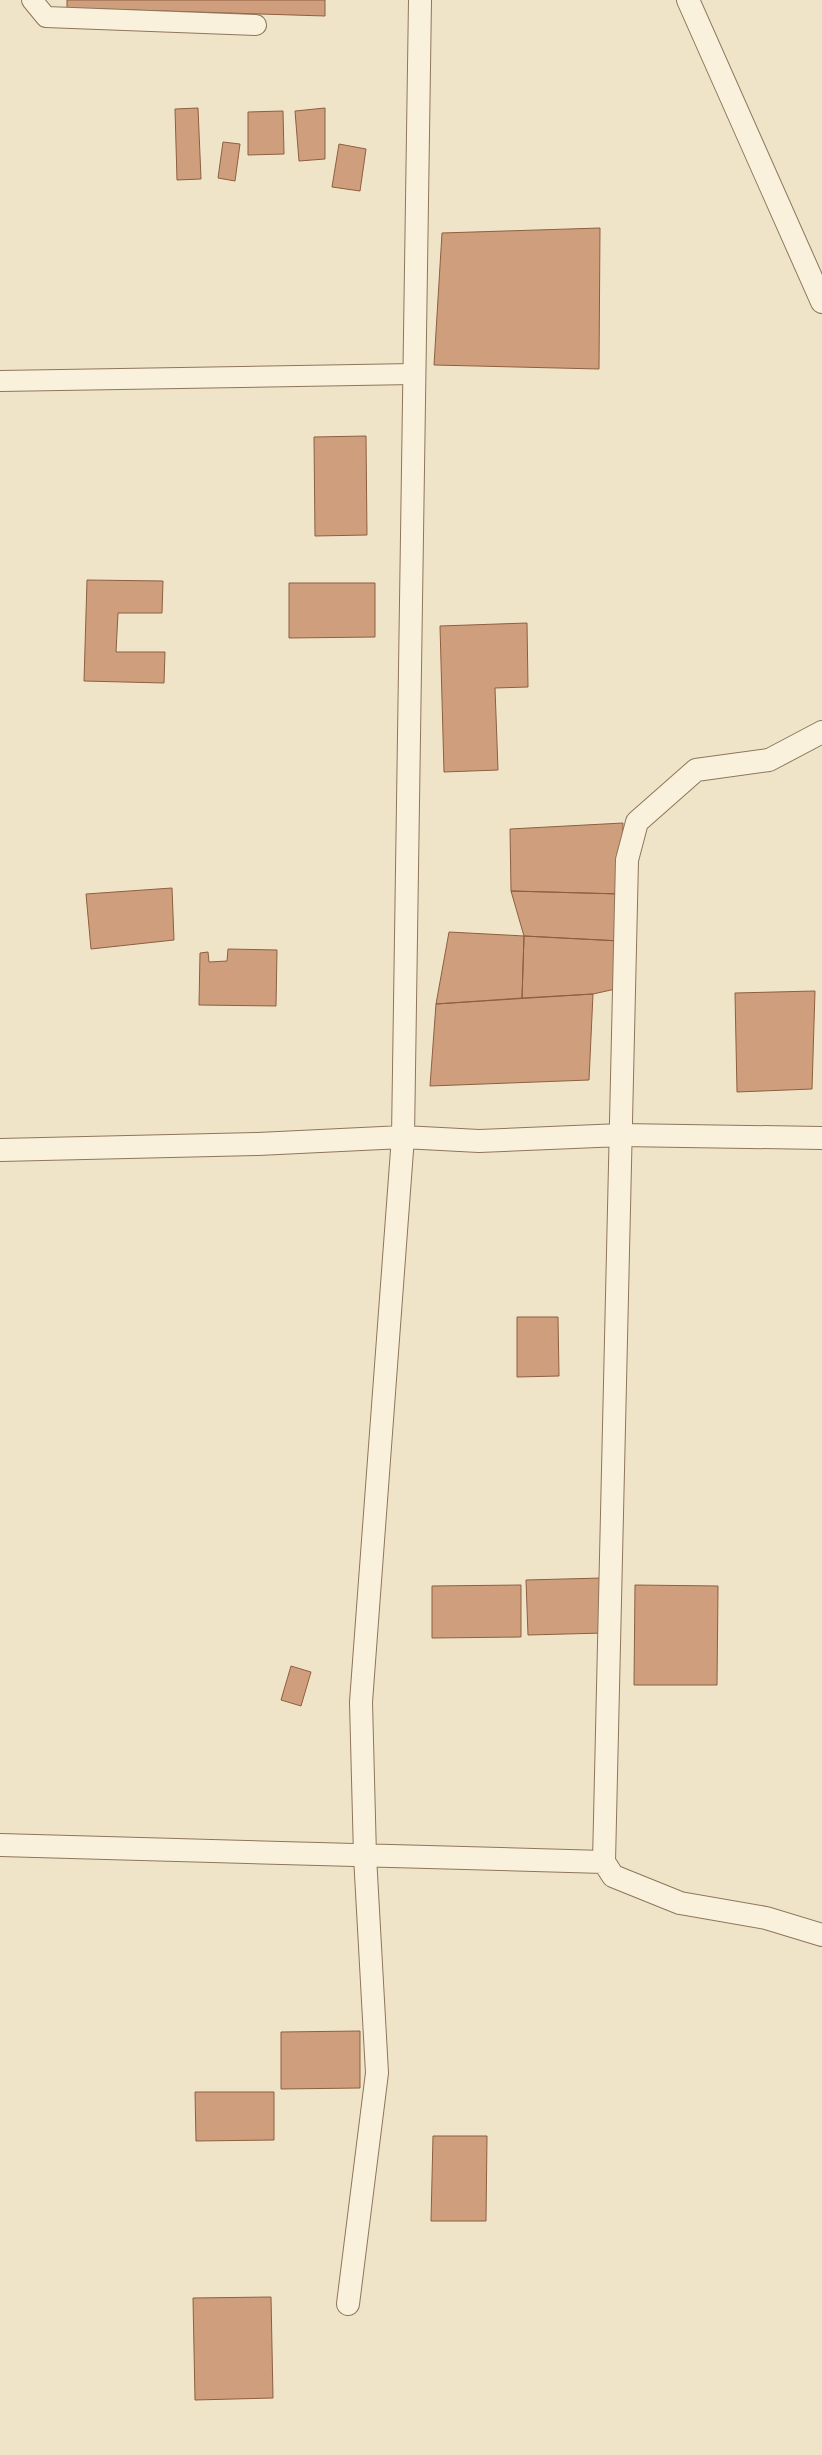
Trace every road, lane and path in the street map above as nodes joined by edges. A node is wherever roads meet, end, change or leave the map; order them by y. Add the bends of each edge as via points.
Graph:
1 (32, 0) edge
2 (420, 0) edge
3 (688, 0) edge
4 (256, 25) dead end
5 (822, 302) edge
6 (414, 374) junction
7 (0, 381) edge
8 (822, 732) edge
9 (621, 1135) junction
10 (403, 1137) junction
11 (822, 1138) edge
12 (0, 1150) edge
13 (0, 1845) edge
14 (365, 1856) junction
15 (604, 1862) junction
16 (822, 1935) edge
17 (348, 2304) dead end

1 - 4 lane via 46,17
2 - 6 street
3 - 5 street
6 - 7 lane
6 - 10 street
8 - 9 street via 769,760 696,770 637,822 627,860
9 - 10 street via 479,1141
9 - 11 street
9 - 15 street
10 - 12 street via 258,1144
10 - 14 street via 361,1702
13 - 14 street
14 - 15 street
14 - 17 street via 377,2073
15 - 16 street via 613,1876 680,1903 766,1918

